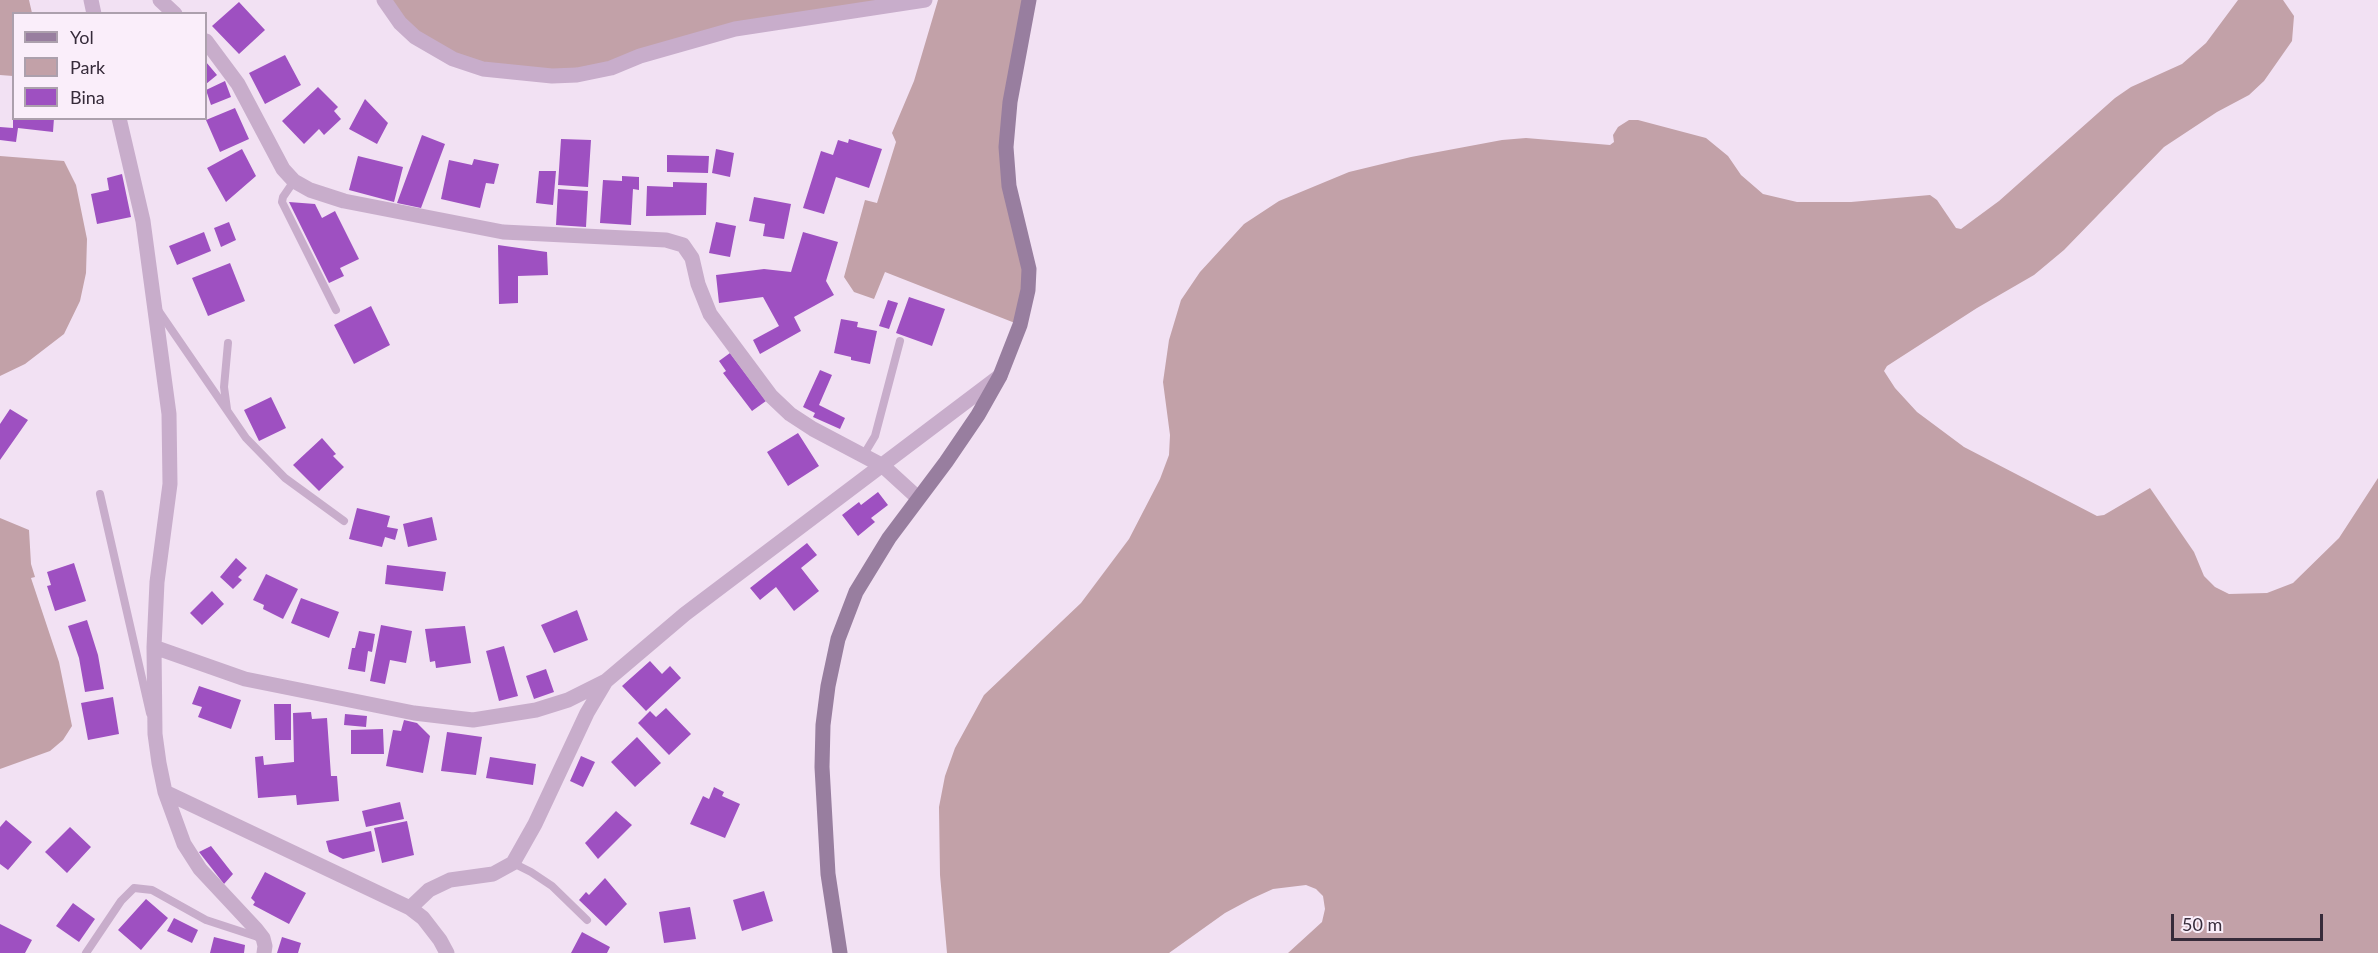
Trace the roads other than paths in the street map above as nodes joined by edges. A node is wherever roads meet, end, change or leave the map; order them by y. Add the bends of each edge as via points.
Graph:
1 (160, 0) edge
2 (384, 0) edge
3 (925, 0) edge
4 (1029, 0) edge
5 (173, 12) edge
6 (207, 42) edge
7 (119, 120) edge
8 (294, 181) junction
9 (154, 305) junction
10 (336, 310) dead end
11 (900, 341) dead end
12 (228, 343) dead end
13 (1000, 376) junction
14 (227, 412) junction
15 (863, 456) junction
16 (883, 466) junction
17 (100, 494) dead end
18 (918, 498) junction
19 (344, 521) dead end
20 (154, 647) junction
21 (606, 681) junction
22 (155, 734) junction
23 (165, 792) junction
24 (513, 863) junction
25 (410, 908) junction
26 (587, 920) dead end
27 (263, 946) edge
28 (86, 953) edge
29 (447, 953) edge
30 (840, 953) edge

1 - 5 street
2 - 3 street via 416,38 453,59 483,69 552,76 611,68 735,29
4 - 13 street via 1006,147 1009,186 1029,269 1028,290 1020,325
6 - 8 street via 238,84 283,170
7 - 9 street via 143,221
8 - 10 lane via 282,202
8 - 15 street via 344,201 503,232 666,240 683,245 692,258 710,314 771,396 813,429
9 - 14 lane
9 - 20 street via 171,446
11 - 15 lane via 875,436
12 - 14 lane via 224,387
13 - 16 street
13 - 18 street via 978,415
14 - 19 lane via 279,471
15 - 16 street
16 - 18 street
16 - 21 street via 685,614
17 - 22 lane
18 - 30 street via 856,592 838,639 828,686 822,767 828,874
20 - 21 street via 245,679 414,713 473,720 536,710 568,700
20 - 22 street
21 - 24 street
22 - 23 street
23 - 25 street
23 - 27 street via 184,844
24 - 25 street via 494,874 450,880 429,890
24 - 26 lane via 552,886
25 - 29 street
27 - 28 lane via 152,890 134,888

